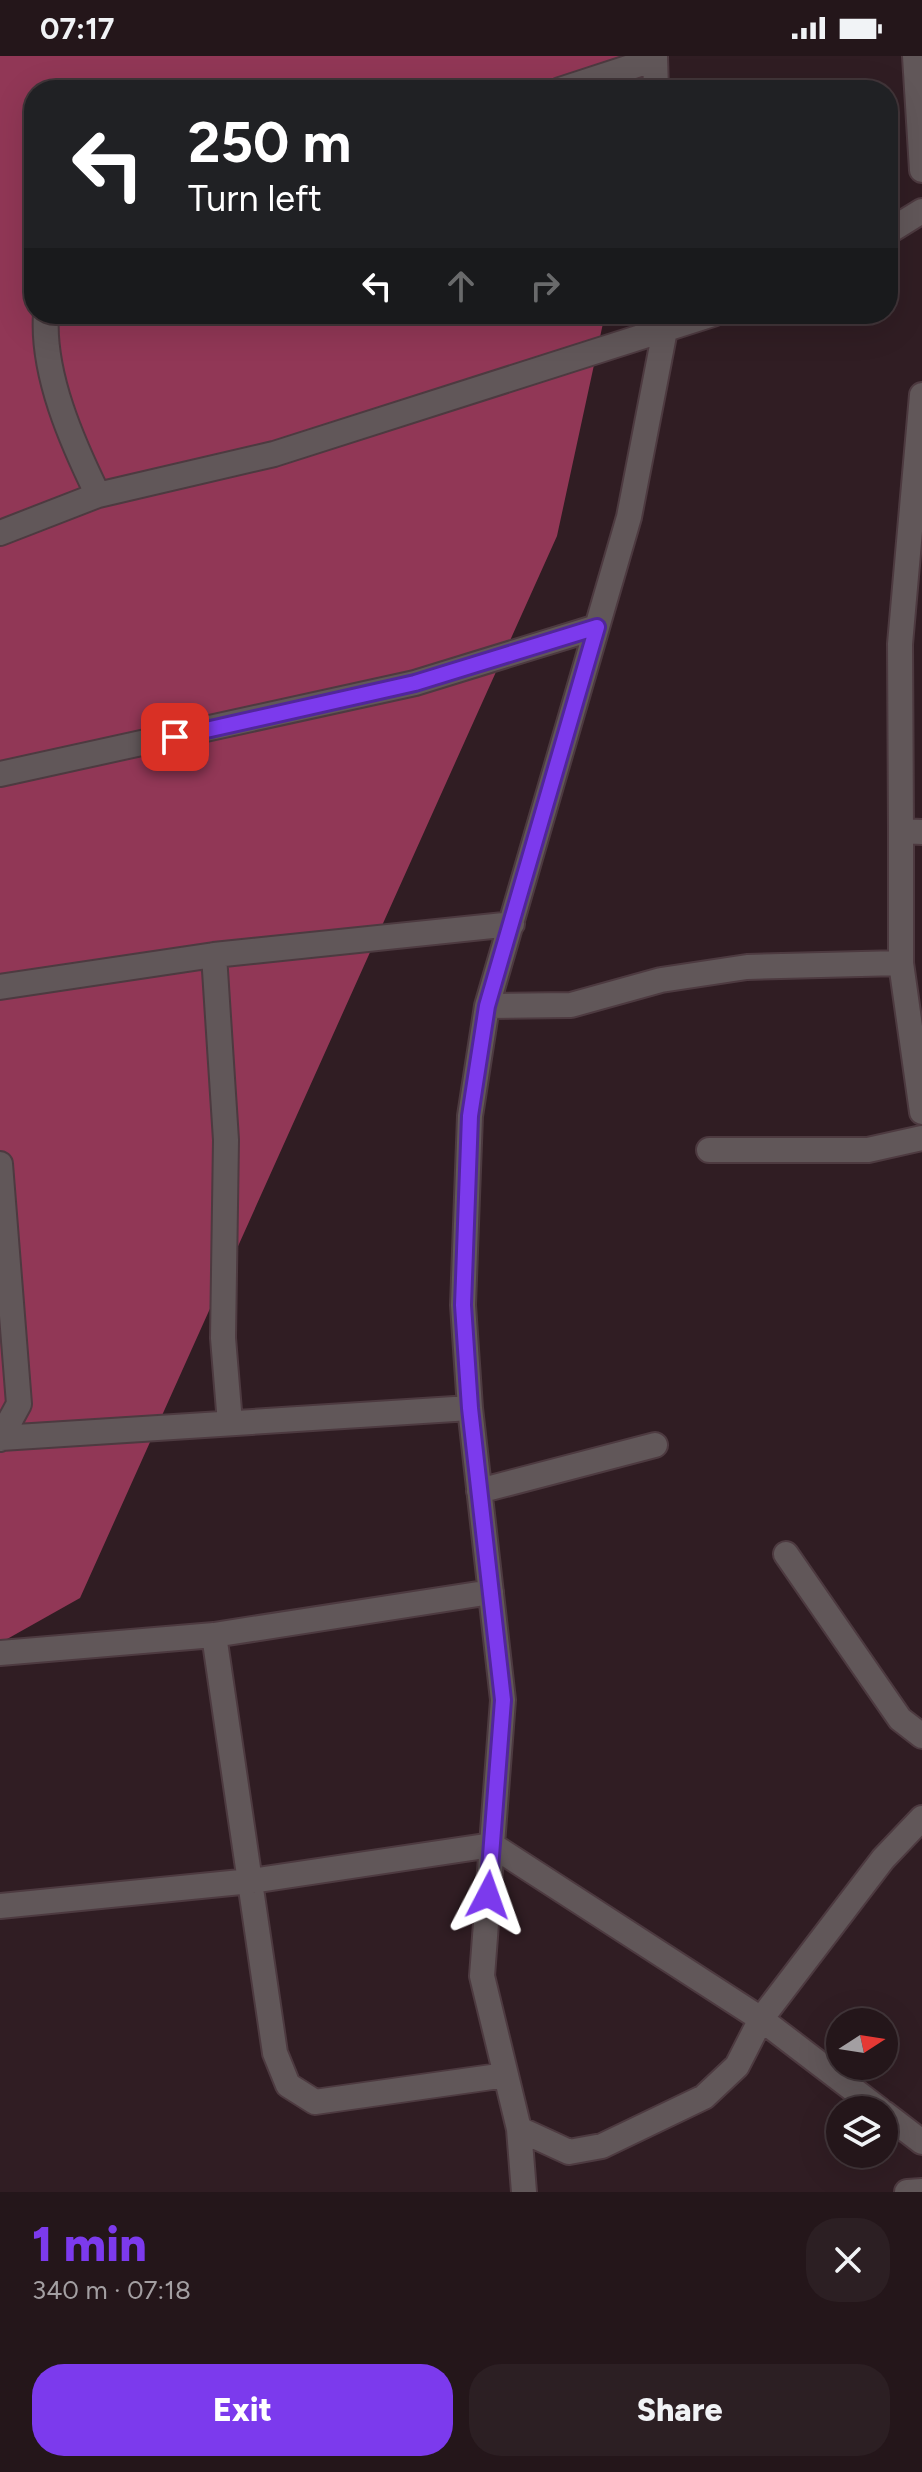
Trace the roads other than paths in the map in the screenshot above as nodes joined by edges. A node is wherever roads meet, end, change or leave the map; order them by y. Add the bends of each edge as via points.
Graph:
1 (915, 56) edge
2 (655, 58) edge
3 (590, 80) edge
4 (656, 80) edge
5 (922, 170) edge
6 (922, 211) edge
7 (898, 226) edge
8 (45, 324) edge
9 (659, 324) edge
10 (665, 324) edge
11 (922, 395) edge
12 (98, 495) junction
13 (0, 533) edge
14 (597, 627) junction
15 (911, 645) edge
16 (0, 774) edge
17 (911, 832) edge
18 (512, 924) junction
19 (214, 955) junction
20 (901, 963) junction
21 (0, 987) edge
22 (487, 1006) junction
23 (922, 1112) edge
24 (922, 1138) edge
25 (709, 1150) dead end
26 (0, 1164) edge
27 (470, 1408) junction
28 (230, 1423) junction
29 (1, 1439) edge
30 (655, 1445) dead end
31 (479, 1491) junction
32 (786, 1554) dead end
33 (491, 1592) junction
34 (214, 1635) junction
35 (0, 1653) edge
36 (922, 1736) edge
37 (922, 1818) edge
38 (492, 1845) junction
39 (251, 1881) junction
40 (0, 1906) edge
41 (761, 2019) junction
42 (506, 2075) junction
43 (862, 2096) edge
44 (898, 2123) edge
45 (519, 2129) junction
46 (922, 2142) edge
47 (922, 2191) edge
48 (524, 2192) edge
49 (907, 2192) edge

1 - 5 street
2 - 3 street
2 - 4 street
6 - 7 street
8 - 12 street via 68,433
9 - 12 street via 274,454
10 - 14 street via 629,517
11 - 15 street
12 - 13 street
14 - 16 street via 415,683
14 - 18 street
15 - 17 street
17 - 20 street
18 - 19 street
18 - 22 street
19 - 21 street
19 - 28 street via 226,1140 223,1338
20 - 22 street via 747,967 661,980 571,1005
20 - 23 street
22 - 27 street via 470,1116 463,1305
24 - 25 street via 868,1150
26 - 29 street via 19,1404
27 - 28 street
27 - 31 street
28 - 29 street
30 - 31 street
31 - 33 street
32 - 36 street via 900,1719
33 - 34 street
33 - 38 street via 503,1700
34 - 35 street
34 - 39 street
37 - 41 street via 883,1859
38 - 39 street
38 - 41 street
38 - 42 street via 482,1976
39 - 40 street
39 - 42 street via 275,2053 288,2085 315,2102
41 - 43 street
41 - 45 street via 737,2066 704,2097 602,2146 569,2152
42 - 45 street
44 - 46 street
45 - 48 street
47 - 49 street

